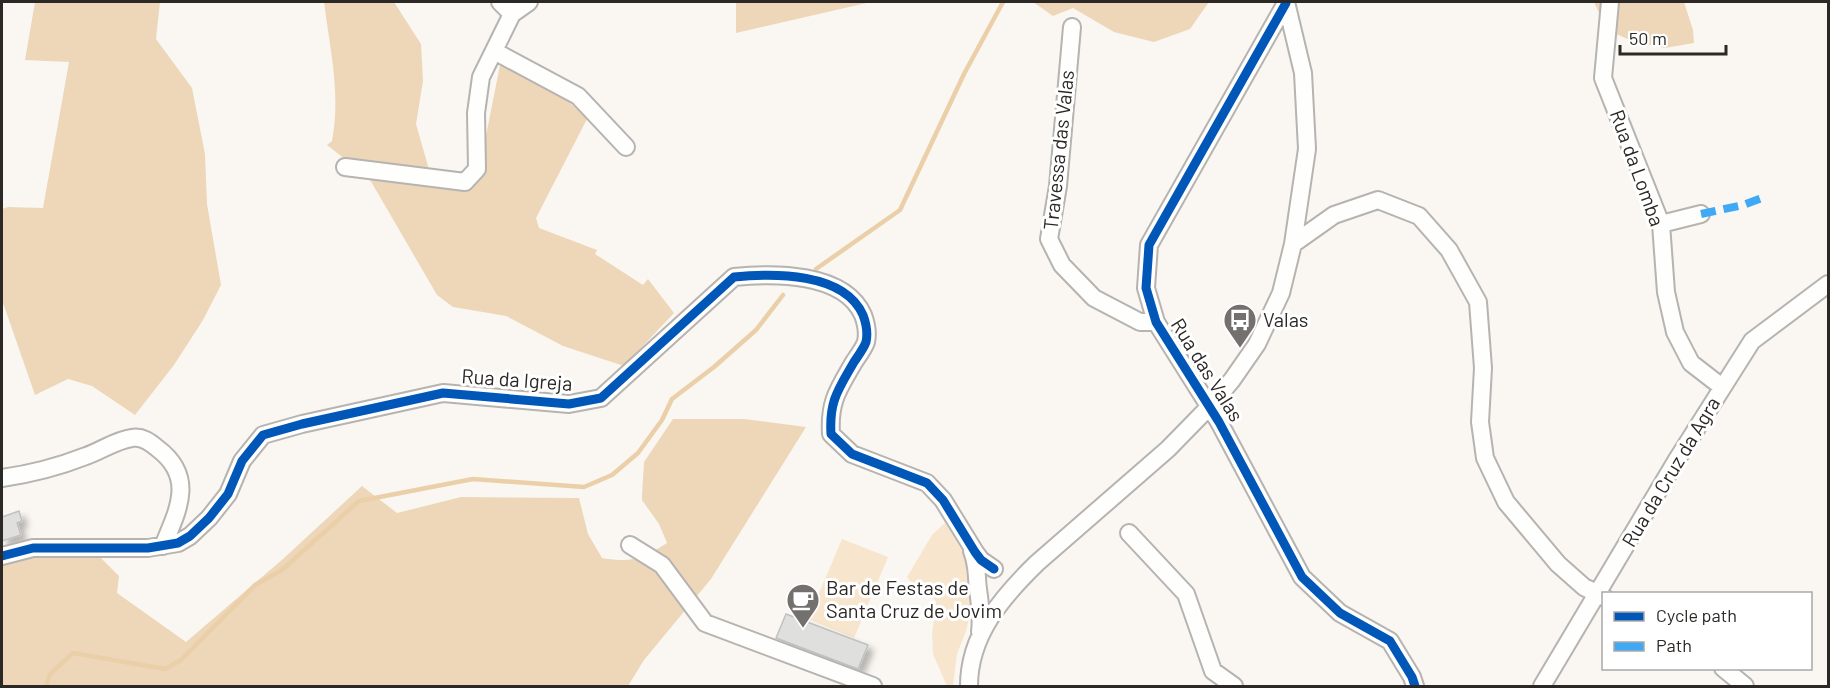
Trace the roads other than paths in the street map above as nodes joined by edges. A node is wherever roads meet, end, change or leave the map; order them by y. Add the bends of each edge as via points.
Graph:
1 (500, 2) edge
2 (529, 2) edge
3 (1286, 2) edge
4 (1610, 2) edge
5 (512, 14) junction
6 (1072, 27) dead end
7 (494, 51) junction
8 (626, 147) dead end
9 (345, 167) dead end
10 (1701, 214) dead end
11 (1661, 224) junction
12 (1293, 244) junction
13 (1828, 284) edge
14 (1156, 322) junction
15 (1722, 387) junction
16 (1209, 407) junction
17 (2, 478) edge
18 (1129, 533) dead end
19 (968, 542) junction
20 (630, 544) dead end
21 (163, 546) junction
22 (2, 556) edge
23 (1037, 563) junction
24 (1000, 571) junction
25 (978, 588) junction
26 (1602, 592) edge
27 (1600, 596) edge
28 (1006, 597) junction
29 (979, 636) junction
30 (1725, 670) edge
31 (873, 687) edge
32 (969, 687) edge
33 (1234, 687) edge
34 (1415, 687) edge
35 (1542, 687) edge
36 (1745, 687) edge

1 - 5 street
2 - 5 street
3 - 12 street via 1303,73 1307,149
3 - 14 street, Rua das Valas via 1149,245 1146,288
4 - 11 street, Rua da Lomba via 1603,78
5 - 7 street
6 - 14 street, Travessa das Valas via 1058,186 1049,239 1062,265 1094,298 1140,322
7 - 8 street via 578,96
7 - 9 street via 481,77 476,113 477,169 465,182
10 - 11 street
11 - 15 street, Rua da Lomba via 1666,292 1675,332 1691,363
12 - 16 street via 1281,293 1257,344
12 - 27 street via 1334,215 1378,200 1419,216 1449,250 1478,302 1483,368 1480,422 1485,458 1506,502 1558,564
13 - 15 street, Rua da Cruz da Agra via 1752,341
14 - 16 street, Rua das Valas
15 - 26 street, Rua da Cruz da Agra
16 - 23 street via 1168,449
16 - 34 street, Rua das Valas via 1302,578 1340,614 1390,641
17 - 21 street via 44,470 130,438 143,438 165,453 180,486 180,506
18 - 33 street via 1186,594 1213,671
19 - 21 street, Rua da Igreja via 943,500 927,483 852,454 831,434 830,413 835,395 866,342 866,323 858,303 834,287 795,276 751,275 734,278 601,398 570,404 443,393 263,435 242,461 228,494 209,518 190,536
19 - 24 street, Rua da Igreja via 981,560
19 - 25 street, Rua da Igreja via 976,562
20 - 31 street via 662,565 705,623
21 - 22 street, Rua da Igreja via 33,548
23 - 24 street via 1021,574
23 - 28 street
24 - 25 street via 984,573
24 - 28 street via 1011,582
25 - 28 street via 982,598 992,603
25 - 29 street, Rua da Igreja
27 - 35 street, Rua da Cruz da Agra
28 - 29 street
29 - 32 street via 970,665
30 - 36 street

